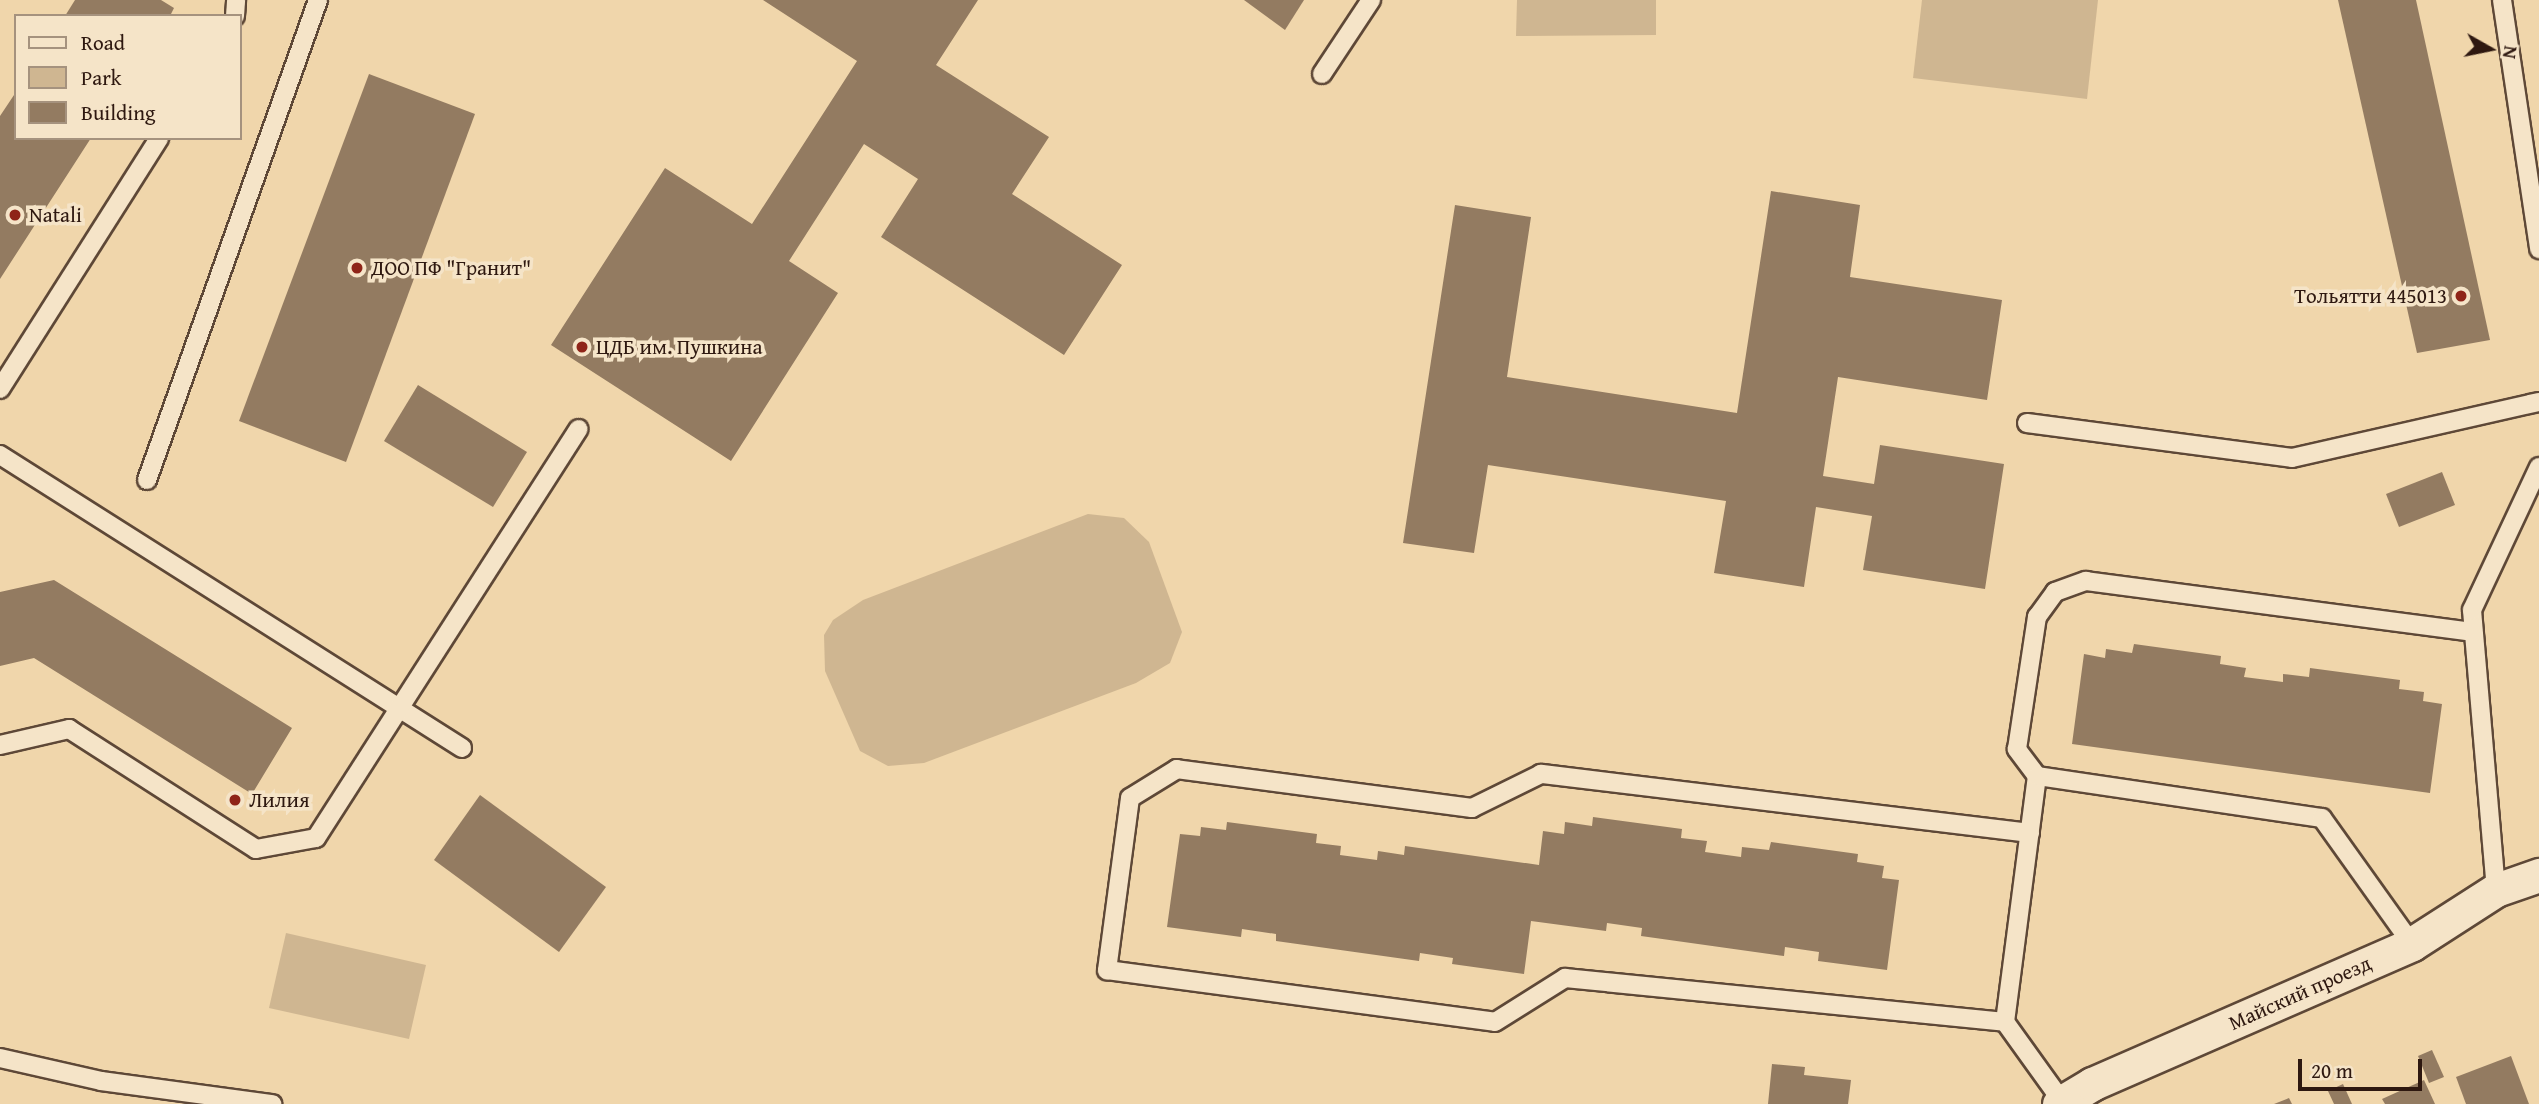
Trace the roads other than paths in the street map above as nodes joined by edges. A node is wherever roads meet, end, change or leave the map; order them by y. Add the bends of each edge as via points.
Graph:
1 (318, 0) edge
2 (1371, 0) edge
3 (2502, 0) edge
4 (1322, 74) dead end
5 (158, 140) edge
6 (2539, 249) edge
7 (0, 389) edge
8 (2539, 402) edge
9 (2027, 423) dead end
10 (579, 429) dead end
11 (0, 455) edge
12 (2539, 467) edge
13 (146, 480) dead end
14 (2473, 632) junction
15 (400, 708) junction
16 (0, 745) edge
17 (462, 748) dead end
18 (2037, 776) junction
19 (2031, 833) junction
20 (2539, 875) edge
21 (2496, 890) junction
22 (2412, 944) junction
23 (2006, 1022) junction
24 (0, 1058) edge
25 (2060, 1102) edge
26 (272, 1104) edge

1 - 13 lane
2 - 4 lane
3 - 6 lane
5 - 7 lane
8 - 9 lane via 2292,458
10 - 15 lane
11 - 15 lane
12 - 14 lane via 2472,610
14 - 18 lane via 2086,581 2055,592 2037,617 2017,749
14 - 21 lane
15 - 16 lane via 316,838 256,849 69,729
15 - 17 lane
18 - 19 lane
18 - 22 lane via 2322,818
19 - 23 lane
19 - 23 lane via 1541,774 1472,808 1177,769 1130,798 1107,970 1495,1022 1566,978
20 - 21 street, Майский проезд
21 - 22 street, Майский проезд
22 - 25 street, Майский проезд
23 - 25 lane
24 - 26 lane via 101,1081

